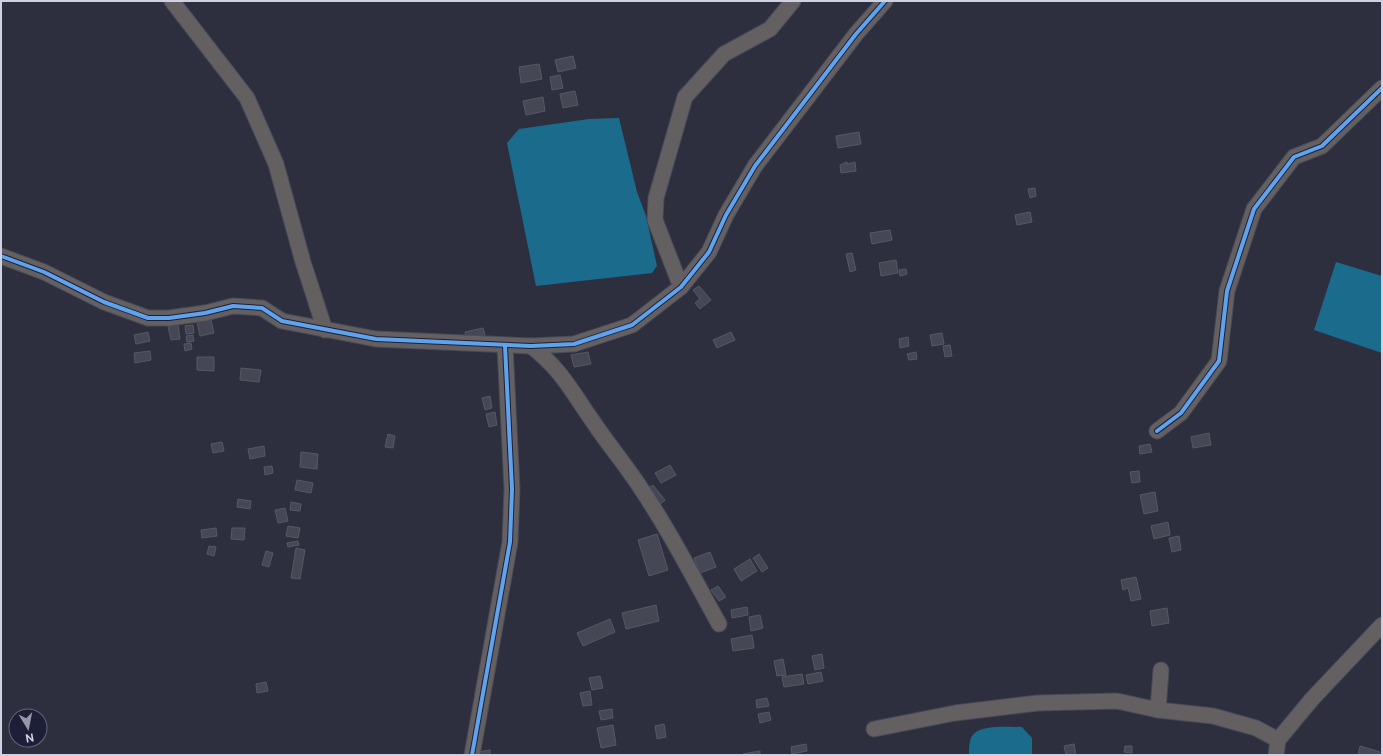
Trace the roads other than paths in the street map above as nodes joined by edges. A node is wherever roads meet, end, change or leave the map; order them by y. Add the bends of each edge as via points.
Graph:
1 (172, 1) edge
2 (793, 1) edge
3 (885, 1) edge
4 (1382, 88) edge
5 (1, 256) edge
6 (681, 287) junction
7 (325, 330) junction
8 (505, 346) junction
9 (531, 346) junction
10 (1157, 431) dead end
11 (719, 624) dead end
12 (1382, 625) edge
13 (1161, 670) dead end
14 (1158, 710) junction
15 (874, 729) dead end
16 (1277, 748) edge
17 (472, 755) edge

1 - 7 street via 247,98 276,164
2 - 6 street via 770,29 724,54 686,97 656,198 655,220
3 - 6 street via 856,34 755,166 726,215 710,252
4 - 10 street via 1322,146 1294,158 1254,209 1227,291 1219,361 1181,413
5 - 7 street via 44,272 104,302 148,318 198,314 233,306 262,308 282,321
6 - 9 street via 632,325 574,344
7 - 8 street via 376,339
8 - 9 street
8 - 17 street via 512,489 510,542
9 - 11 street via 549,360 563,377 639,485
12 - 16 street via 1312,699
13 - 14 street
14 - 15 street via 1117,701 1038,703 955,713
14 - 16 street via 1213,716 1256,728

